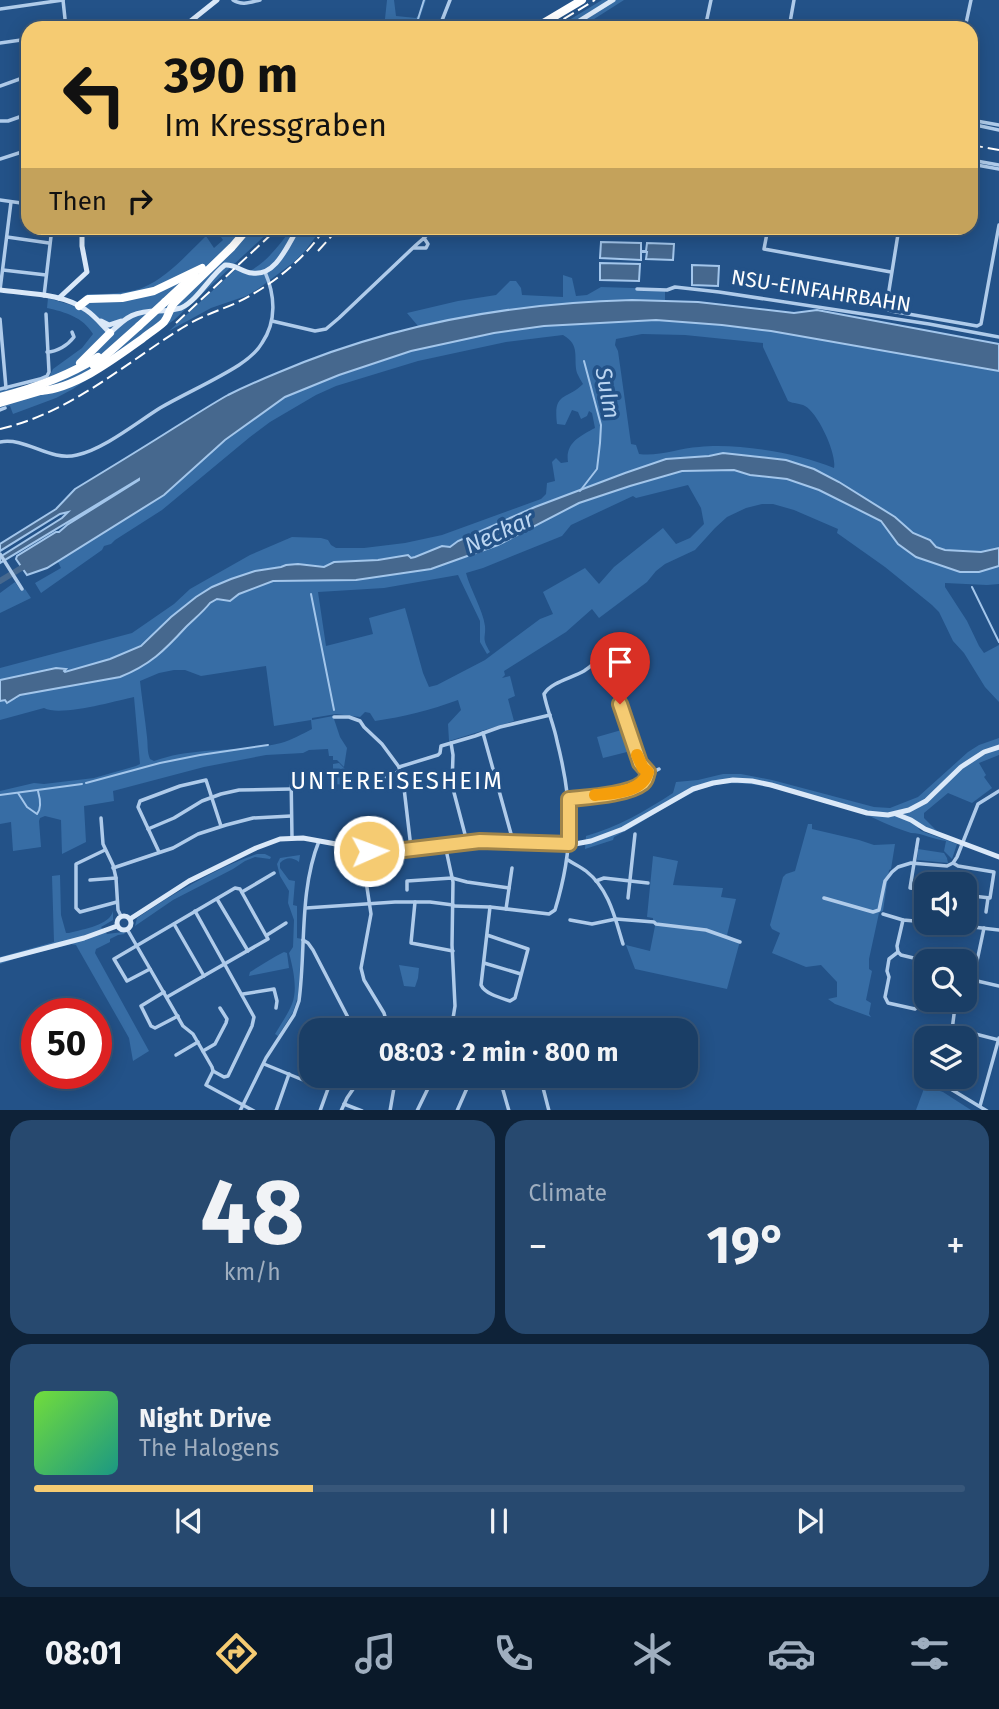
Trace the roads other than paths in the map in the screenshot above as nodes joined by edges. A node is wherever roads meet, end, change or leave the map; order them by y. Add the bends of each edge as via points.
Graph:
1 (63, 0) edge
2 (217, 0) edge
3 (233, 0) edge
4 (260, 0) edge
5 (450, 0) edge
6 (582, 0) edge
7 (612, 0) edge
8 (711, 0) edge
9 (794, 0) edge
10 (971, 0) edge
11 (0, 9) edge
12 (65, 21) edge
13 (191, 21) edge
14 (442, 21) edge
15 (547, 21) edge
16 (579, 21) edge
17 (706, 21) edge
18 (790, 21) edge
19 (966, 21) edge
20 (21, 41) edge
21 (0, 43) edge
22 (21, 78) edge
23 (0, 86) edge
24 (21, 116) edge
25 (0, 121) edge
26 (978, 124) edge
27 (999, 128) edge
28 (21, 152) edge
29 (0, 159) edge
30 (978, 163) edge
31 (999, 167) edge
32 (0, 201) edge
33 (11, 202) junction
34 (21, 203) edge
35 (999, 225) edge
36 (51, 235) edge
37 (82, 235) edge
38 (241, 235) edge
39 (243, 235) edge
40 (294, 235) edge
41 (427, 235) edge
42 (767, 235) edge
43 (899, 235) edge
44 (6, 237) junction
45 (424, 238) junction
46 (50, 243) junction
47 (413, 248) junction
48 (993, 259) junction
49 (999, 261) edge
50 (202, 268) junction
51 (3, 270) junction
52 (265, 272) junction
53 (891, 272) junction
54 (46, 275) junction
55 (637, 289) dead end
56 (0, 290) edge
57 (44, 296) junction
58 (59, 298) junction
59 (79, 306) junction
60 (167, 306) junction
61 (46, 314) dead end
62 (93, 315) junction
63 (0, 319) edge
64 (122, 321) junction
65 (272, 321) junction
66 (72, 332) dead end
67 (110, 333) junction
68 (999, 337) edge
69 (121, 342) junction
70 (47, 352) junction
71 (57, 378) junction
72 (0, 388) edge
73 (6, 388) junction
74 (41, 391) junction
75 (0, 397) edge
76 (2, 407) edge
77 (0, 442) edge
78 (0, 554) edge
79 (21, 588) dead end
80 (606, 652) dead end
81 (594, 663) junction
82 (550, 715) junction
83 (334, 717) dead end
84 (484, 733) junction
85 (451, 743) junction
86 (999, 747) edge
87 (400, 769) junction
88 (659, 769) dead end
89 (291, 772) dead end
90 (648, 772) junction
91 (291, 789) junction
92 (378, 790) dead end
93 (999, 790) edge
94 (212, 797) junction
95 (569, 799) junction
96 (911, 809) junction
97 (896, 814) junction
98 (291, 816) junction
99 (101, 818) dead end
100 (915, 822) junction
101 (221, 826) junction
102 (148, 829) junction
103 (635, 834) dead end
104 (292, 838) junction
105 (918, 839) dead end
106 (319, 841) junction
107 (513, 841) junction
108 (467, 842) junction
109 (962, 842) junction
110 (569, 844) junction
111 (445, 845) junction
112 (411, 848) junction
113 (105, 850) junction
114 (369, 851) junction
115 (159, 852) junction
116 (999, 857) edge
117 (568, 859) junction
118 (915, 863) junction
119 (953, 863) junction
120 (113, 868) junction
121 (512, 868) dead end
122 (274, 873) dead end
123 (116, 878) junction
124 (452, 878) junction
125 (90, 880) dead end
126 (596, 881) junction
127 (630, 881) junction
128 (648, 883) dead end
129 (509, 888) junction
130 (914, 888) edge
131 (407, 890) dead end
132 (242, 892) junction
133 (977, 897) edge
134 (628, 898) dead end
135 (824, 898) dead end
136 (988, 898) junction
137 (217, 899) junction
138 (117, 902) junction
139 (415, 902) junction
140 (370, 904) junction
141 (453, 906) junction
142 (490, 907) junction
143 (306, 908) junction
144 (506, 909) junction
145 (195, 911) junction
146 (986, 912) dead end
147 (883, 915) dead end
148 (121, 916) junction
149 (130, 919) junction
150 (616, 919) junction
151 (570, 920) dead end
152 (903, 920) junction
153 (914, 921) edge
154 (286, 923) dead end
155 (174, 924) junction
156 (117, 926) junction
157 (977, 927) edge
158 (984, 928) junction
159 (127, 929) junction
160 (999, 930) edge
161 (267, 935) junction
162 (487, 935) junction
163 (303, 940) junction
164 (740, 943) dead end
165 (623, 944) dead end
166 (136, 945) junction
167 (248, 951) junction
168 (453, 951) junction
169 (898, 952) junction
170 (914, 958) edge
171 (0, 960) edge
172 (977, 962) edge
173 (484, 963) junction
174 (225, 964) junction
175 (150, 969) junction
176 (521, 974) junction
177 (204, 976) junction
178 (977, 982) edge
179 (999, 986) edge
180 (243, 994) junction
181 (165, 995) junction
182 (276, 1007) dead end
183 (220, 1008) dead end
184 (914, 1008) edge
185 (177, 1016) junction
186 (349, 1018) edge
187 (384, 1018) edge
188 (453, 1018) edge
189 (977, 1034) edge
190 (999, 1039) edge
191 (198, 1042) junction
192 (203, 1051) junction
193 (176, 1055) dead end
194 (264, 1064) junction
195 (213, 1071) junction
196 (289, 1074) junction
197 (299, 1078) edge
198 (328, 1088) edge
199 (354, 1088) edge
200 (394, 1088) edge
201 (428, 1088) edge
202 (467, 1088) edge
203 (502, 1088) edge
204 (543, 1088) edge
205 (951, 1089) edge
206 (243, 1104) junction
207 (344, 1104) junction
208 (980, 1106) junction
209 (240, 1110) edge
210 (252, 1110) edge
211 (276, 1110) edge
212 (320, 1110) edge
213 (341, 1110) edge
214 (359, 1110) edge
215 (390, 1110) edge
216 (417, 1110) edge
217 (457, 1110) edge
218 (509, 1110) edge
219 (549, 1110) edge
220 (986, 1110) edge

1 - 11 street
1 - 12 street
2 - 13 main road
3 - 4 street via 241,4
5 - 14 street
6 - 15 highway
7 - 16 main road
8 - 17 street
9 - 18 street
10 - 19 street
20 - 21 street
22 - 23 street
24 - 25 street
26 - 27 street
28 - 29 street
30 - 31 street
32 - 33 street
33 - 34 street
33 - 44 street
35 - 48 street
36 - 46 street
37 - 58 main road via 87,272
38 - 50 highway
39 - 60 highway
40 - 52 main road via 275,265
41 - 45 street
42 - 53 street via 764,249
43 - 53 street
44 - 46 street
44 - 51 street
45 - 47 street
45 - 47 street via 426,248
46 - 54 street
47 - 65 street via 323,330
48 - 49 street
48 - 53 street via 977,326 886,309
50 - 59 highway via 154,291 88,299
50 - 60 highway
51 - 54 street
51 - 56 street
52 - 60 main road via 250,273 225,265 184,306
52 - 65 street via 273,295
54 - 57 street
55 - 68 street, NSU-EINFAHRBAHN via 719,292
56 - 57 main road
57 - 58 main road
58 - 59 main road
59 - 62 main road
60 - 64 main road
60 - 69 highway, bridge
60 - 74 highway via 167,318 161,325 100,368
61 - 70 street
62 - 64 main road via 103,323
62 - 67 main road
63 - 73 street
64 - 67 main road
65 - 77 street via 263,342 240,365 86,452 65,457 17,441
66 - 70 street via 72,340
67 - 71 highway via 83,361
69 - 71 highway
69 - 74 highway via 92,367
70 - 73 street via 47,376
71 - 75 highway
72 - 73 street
74 - 76 highway
78 - 79 street
80 - 81 street
81 - 82 street via 547,689 544,697
81 - 90 street via 612,685 640,763
82 - 84 street
82 - 95 street
83 - 87 street via 360,721
84 - 85 street
84 - 107 street
85 - 87 street via 441,746 440,754
85 - 108 street via 452,785
86 - 96 main road via 973,758
87 - 92 street via 377,780
87 - 112 street
88 - 90 street
89 - 91 street
90 - 95 street via 642,783 626,790
91 - 94 street via 239,790
91 - 98 street
93 - 109 street via 978,804
94 - 101 street
94 - 102 street
94 - 102 street via 206,780 199,780 139,801
95 - 110 street
96 - 97 main road
96 - 100 main road
97 - 100 main road
97 - 110 main road via 867,814 771,785 723,780 693,789 623,829
98 - 101 street
98 - 104 street
99 - 113 street
100 - 109 main road
101 - 115 street
102 - 115 street
103 - 127 street
104 - 106 main road
104 - 149 main road via 256,848 189,881
105 - 118 street
106 - 114 main road
106 - 143 street
107 - 108 main road
107 - 110 main road
108 - 111 main road
109 - 116 main road
109 - 119 street
110 - 117 street
111 - 112 main road
111 - 124 street
112 - 114 main road
113 - 120 street
113 - 138 street via 76,864 76,908 80,912
114 - 140 street via 366,881
115 - 120 street
117 - 126 street
117 - 144 street via 553,912
118 - 119 street
118 - 130 street via 910,888
118 - 135 street via 892,872 877,911
119 - 136 street via 993,872
120 - 123 street
121 - 129 street
122 - 132 street
123 - 125 street
123 - 138 street
124 - 129 street
124 - 131 street via 407,881
124 - 141 street
126 - 127 street
126 - 150 street
127 - 128 street
127 - 134 street
129 - 144 street
132 - 137 street via 237,888
132 - 161 street
133 - 136 street
136 - 146 street
137 - 145 street
137 - 167 street
138 - 148 street
139 - 140 street
139 - 141 street
139 - 168 street via 411,943
140 - 143 street
140 - 187 street via 361,968
141 - 142 street
141 - 168 street
142 - 144 street
142 - 162 street
143 - 163 street
145 - 155 street
145 - 174 street
147 - 152 street
148 - 149 main road
148 - 156 main road
149 - 159 main road
150 - 151 street via 592,924
150 - 164 street via 693,928
150 - 165 street
152 - 153 street
152 - 169 street
154 - 161 street
155 - 166 street
155 - 177 street
156 - 159 main road
156 - 171 main road
157 - 158 street
158 - 160 street
158 - 172 street
159 - 166 street
161 - 167 street via 267,940
162 - 173 street
162 - 176 street via 528,948
163 - 186 street via 313,950
163 - 194 street via 299,1001
166 - 175 street
166 - 175 street via 114,959 127,981
167 - 174 street
168 - 188 street
169 - 170 street
169 - 184 street via 889,959 885,997 888,1003
173 - 176 street
173 - 176 street via 482,988 509,1001 515,998
174 - 177 street
174 - 180 street
175 - 181 street
177 - 181 street
178 - 179 street
180 - 182 street via 273,989
180 - 195 street via 254,1022 228,1076
181 - 185 street
181 - 185 street via 141,1007 154,1028
183 - 192 street via 226,1023 217,1042
185 - 191 street
189 - 190 street
190 - 208 street
191 - 192 street
191 - 193 street
192 - 195 street
194 - 196 street
194 - 206 street
195 - 206 street via 206,1085
196 - 197 street
196 - 211 street
198 - 212 street
199 - 207 street
200 - 215 street
201 - 216 street
202 - 217 street
203 - 218 street
204 - 219 street
205 - 208 street
206 - 209 street
206 - 210 street
207 - 213 street
207 - 214 street
208 - 220 street

